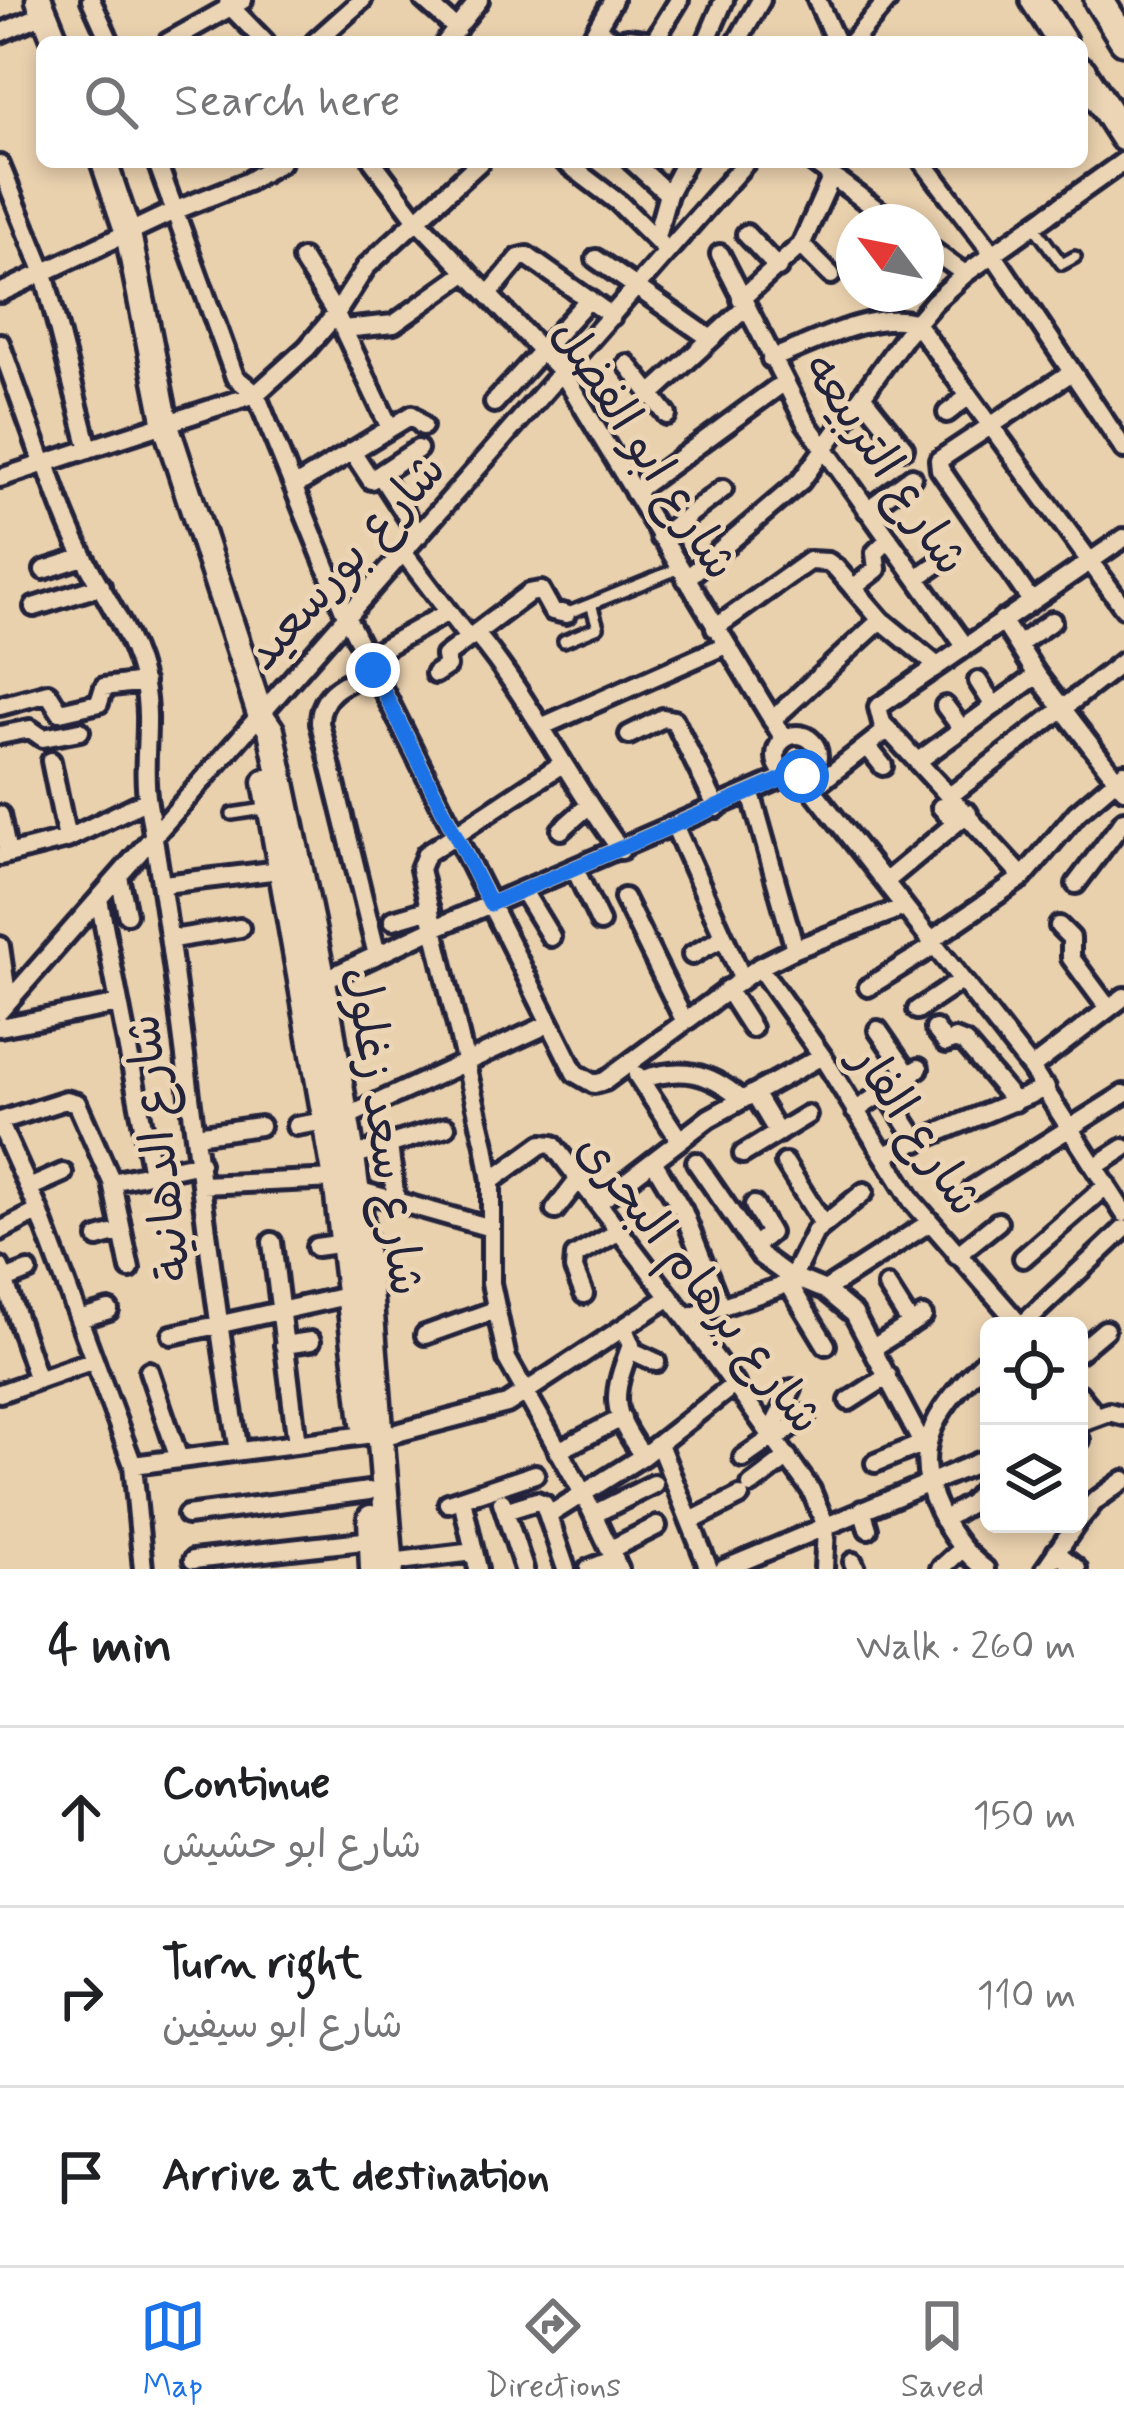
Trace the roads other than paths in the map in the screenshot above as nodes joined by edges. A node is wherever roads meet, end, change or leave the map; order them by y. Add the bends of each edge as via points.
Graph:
1 (91, 0) edge
2 (362, 0) edge
3 (424, 0) edge
4 (479, 0) edge
5 (614, 0) edge
6 (679, 0) edge
7 (724, 0) edge
8 (761, 0) edge
9 (817, 0) edge
10 (888, 0) edge
11 (1035, 0) edge
12 (1099, 0) edge
13 (234, 3) edge
14 (42, 7) edge
15 (0, 33) edge
16 (54, 36) edge
17 (107, 36) edge
18 (179, 36) edge
19 (260, 36) edge
20 (322, 36) edge
21 (452, 36) edge
22 (594, 36) edge
23 (658, 36) edge
24 (709, 36) edge
25 (740, 36) edge
26 (833, 36) edge
27 (857, 36) edge
28 (1058, 36) edge
29 (1124, 40) edge
30 (1088, 81) edge
31 (1124, 137) edge
32 (1124, 161) edge
33 (0, 165) edge
34 (106, 168) edge
35 (159, 168) edge
36 (269, 168) edge
37 (377, 168) edge
38 (473, 168) edge
39 (572, 168) edge
40 (640, 168) edge
41 (682, 168) edge
42 (740, 168) edge
43 (821, 168) edge
44 (928, 168) edge
45 (832, 176) junction
46 (668, 194) junction
47 (870, 204) edge
48 (174, 211) junction
49 (416, 220) junction
50 (1033, 226) junction
51 (128, 233) junction
52 (746, 234) dead end
53 (662, 244) junction
54 (801, 245) junction
55 (720, 254) dead end
56 (993, 254) junction
57 (1075, 257) dead end
58 (302, 259) dead end
59 (596, 259) dead end
60 (944, 259) edge
61 (778, 268) junction
62 (467, 272) junction
63 (44, 273) junction
64 (831, 274) dead end
65 (964, 274) junction
66 (636, 287) junction
67 (0, 293) edge
68 (489, 294) junction
69 (589, 299) junction
70 (743, 303) junction
71 (612, 316) junction
72 (340, 322) junction
73 (915, 322) junction
74 (711, 339) junction
75 (0, 343) edge
76 (544, 350) junction
77 (771, 358) junction
78 (627, 364) dead end
79 (562, 372) junction
80 (1072, 372) junction
81 (783, 383) junction
82 (256, 394) junction
83 (651, 394) junction
84 (969, 396) junction
85 (862, 397) junction
86 (494, 404) dead end
87 (946, 412) dead end
88 (668, 415) dead end
89 (166, 425) junction
90 (991, 425) junction
91 (423, 426) dead end
92 (390, 428) junction
93 (88, 448) junction
94 (904, 448) dead end
95 (418, 449) dead end
96 (1124, 449) edge
97 (352, 451) junction
98 (824, 452) junction
99 (44, 463) junction
100 (380, 475) junction
101 (0, 478) edge
102 (912, 478) dead end
103 (295, 486) junction
104 (723, 489) dead end
105 (634, 492) junction
106 (867, 510) junction
107 (419, 535) junction
108 (661, 537) junction
109 (1124, 538) edge
110 (889, 539) junction
111 (403, 552) junction
112 (950, 556) dead end
113 (83, 557) junction
114 (1090, 561) junction
115 (44, 570) dead end
116 (683, 574) junction
117 (916, 578) junction
118 (101, 586) junction
119 (853, 588) junction
120 (1030, 601) junction
121 (591, 604) junction
122 (34, 607) dead end
123 (1124, 608) edge
124 (448, 612) junction
125 (566, 614) joint
126 (346, 616) junction
127 (881, 620) junction
128 (1002, 620) junction
129 (1052, 621) dead end
130 (716, 628) junction
131 (472, 636) junction
132 (564, 641) dead end
133 (726, 645) junction
134 (1018, 645) junction
135 (964, 646) junction
136 (1124, 661) edge
137 (370, 663) junction
138 (936, 665) junction
139 (435, 674) dead end
140 (1037, 675) junction
141 (978, 681) dead end
142 (144, 682) junction
143 (0, 706) edge
144 (945, 706) dead end
145 (994, 706) junction
146 (1063, 708) junction
147 (260, 714) junction
148 (772, 720) junction
149 (543, 726) junction
150 (888, 729) junction
151 (962, 729) junction
152 (80, 731) dead end
153 (0, 735) edge
154 (629, 735) dead end
155 (784, 739) junction
156 (867, 746) junction
157 (51, 760) dead end
158 (918, 760) junction
159 (562, 764) junction
160 (883, 766) dead end
161 (801, 780) junction
162 (1122, 780) edge
163 (752, 793) junction
164 (147, 800) junction
165 (946, 801) junction
166 (588, 806) junction
167 (271, 808) junction
168 (717, 808) junction
169 (232, 814) dead end
170 (0, 815) edge
171 (962, 818) junction
172 (1124, 820) edge
173 (675, 827) junction
174 (561, 830) dead end
175 (455, 834) junction
176 (156, 836) junction
177 (67, 839) junction
178 (621, 850) junction
179 (4, 855) edge
180 (575, 869) junction
181 (280, 870) junction
182 (118, 877) junction
183 (1023, 877) junction
184 (885, 882) junction
185 (164, 884) junction
186 (1076, 884) dead end
187 (523, 891) junction
188 (624, 898) dead end
189 (99, 899) junction
190 (490, 904) junction
191 (904, 907) junction
192 (430, 909) junction
193 (127, 914) dead end
194 (393, 920) dead end
195 (600, 922) dead end
196 (1059, 926) dead end
197 (240, 928) dead end
198 (435, 928) junction
199 (551, 937) dead end
200 (724, 937) junction
201 (172, 939) junction
202 (932, 944) junction
203 (0, 946) edge
204 (795, 949) junction
205 (377, 955) junction
206 (692, 955) dead end
207 (759, 967) junction
208 (962, 980) junction
209 (735, 984) junction
210 (313, 985) junction
211 (868, 987) dead end
212 (1116, 1002) edge
213 (119, 1004) junction
214 (4, 1006) edge
215 (917, 1010) dead end
216 (684, 1020) junction
217 (549, 1024) junction
218 (0, 1027) edge
219 (752, 1028) dead end
220 (935, 1029) dead end
221 (878, 1030) dead end
222 (822, 1057) junction
223 (466, 1062) junction
224 (629, 1062) junction
225 (1031, 1068) junction
226 (640, 1080) junction
227 (1046, 1088) junction
228 (886, 1091) junction
229 (1124, 1094) edge
230 (748, 1096) junction
231 (1016, 1102) junction
232 (855, 1111) junction
233 (807, 1115) dead end
234 (336, 1119) junction
235 (0, 1122) edge
236 (260, 1126) dead end
237 (296, 1126) dead end
238 (446, 1127) dead end
239 (1071, 1127) junction
240 (778, 1133) junction
241 (196, 1135) junction
242 (679, 1139) junction
243 (918, 1142) junction
244 (389, 1145) junction
245 (1124, 1148) edge
246 (742, 1154) dead end
247 (884, 1155) junction
248 (352, 1156) junction
249 (653, 1161) junction
250 (696, 1162) dead end
251 (200, 1163) junction
252 (785, 1163) dead end
253 (1096, 1166) junction
254 (63, 1173) dead end
255 (152, 1173) junction
256 (579, 1179) junction
257 (491, 1181) junction
258 (112, 1183) junction
259 (347, 1184) junction
260 (202, 1185) junction
261 (1107, 1185) junction
262 (28, 1187) junction
263 (973, 1189) dead end
264 (864, 1192) dead end
265 (396, 1201) junction
266 (598, 1203) junction
267 (754, 1205) dead end
268 (1122, 1206) edge
269 (554, 1210) dead end
270 (39, 1211) junction
271 (998, 1222) dead end
272 (929, 1223) junction
273 (823, 1224) junction
274 (491, 1228) junction
275 (1124, 1228) edge
276 (1, 1229) edge
277 (122, 1231) junction
278 (620, 1231) junction
279 (98, 1238) dead end
280 (272, 1242) dead end
281 (345, 1243) junction
282 (316, 1246) dead end
283 (754, 1246) junction
284 (957, 1255) junction
285 (1023, 1258) dead end
286 (130, 1269) dead end
287 (28, 1271) dead end
288 (3, 1274) edge
289 (790, 1278) junction
290 (887, 1286) dead end
291 (824, 1290) junction
292 (584, 1294) dead end
293 (351, 1295) junction
294 (670, 1297) junction
295 (721, 1307) junction
296 (109, 1310) dead end
297 (495, 1310) junction
298 (280, 1311) junction
299 (1013, 1317) edge
300 (1030, 1317) edge
301 (686, 1318) junction
302 (79, 1319) junction
303 (218, 1325) junction
304 (624, 1329) junction
305 (1105, 1330) dead end
306 (172, 1335) dead end
307 (425, 1335) dead end
308 (311, 1341) dead end
309 (1088, 1344) edge
310 (284, 1345) junction
311 (826, 1346) dead end
312 (873, 1348) junction
313 (630, 1350) junction
314 (94, 1360) junction
315 (656, 1362) dead end
316 (980, 1367) edge
317 (149, 1371) dead end
318 (888, 1376) junction
319 (38, 1380) junction
320 (735, 1384) junction
321 (792, 1389) dead end
322 (0, 1393) edge
323 (525, 1396) junction
324 (849, 1401) dead end
325 (1122, 1411) edge
326 (806, 1415) dead end
327 (622, 1418) junction
328 (1088, 1419) edge
329 (373, 1436) junction
330 (773, 1436) junction
331 (297, 1444) junction
332 (658, 1444) junction
333 (924, 1446) junction
334 (239, 1451) junction
335 (558, 1451) junction
336 (643, 1456) junction
337 (788, 1457) junction
338 (743, 1458) dead end
339 (178, 1459) junction
340 (980, 1462) edge
341 (875, 1463) dead end
342 (133, 1465) junction
343 (535, 1474) dead end
344 (1124, 1480) edge
345 (928, 1482) junction
346 (655, 1484) dead end
347 (497, 1487) junction
348 (369, 1491) junction
349 (980, 1493) edge
350 (584, 1495) junction
351 (1088, 1509) edge
352 (862, 1510) junction
353 (505, 1511) junction
354 (187, 1514) dead end
355 (594, 1514) junction
356 (549, 1515) junction
357 (943, 1520) junction
358 (691, 1521) junction
359 (656, 1526) dead end
360 (826, 1526) junction
361 (868, 1529) dead end
362 (1070, 1533) edge
363 (372, 1540) junction
364 (962, 1549) junction
365 (1057, 1552) junction
366 (615, 1559) edge
367 (193, 1560) dead end
368 (476, 1560) edge
369 (385, 1566) edge
370 (143, 1569) edge
371 (524, 1569) edge
372 (566, 1569) edge
373 (589, 1569) edge
374 (709, 1569) edge
375 (724, 1569) edge
376 (824, 1569) edge
377 (940, 1569) edge
378 (985, 1569) edge
379 (1046, 1569) edge
380 (1077, 1569) edge

1 - 17 street
2 - 20 street
3 - 21 street
4 - 21 street
5 - 22 street
6 - 23 street
7 - 24 street
8 - 25 street
9 - 26 street
10 - 27 street
11 - 28 main road
12 - 29 main road
13 - 18 street
13 - 19 street
14 - 15 street
14 - 16 street
30 - 31 main road
32 - 50 street
33 - 63 street
34 - 51 street, شارع سعد زغلول
35 - 48 street
36 - 48 street
37 - 49 street, شارع ابو الفضل
38 - 49 street
39 - 53 street
40 - 46 street
41 - 46 street
42 - 53 street, شارع بورسعيد
43 - 45 street
44 - 56 street
45 - 47 street
45 - 54 street
46 - 53 street
48 - 51 street
48 - 82 street via 235,376
49 - 62 street, شارع ابو الفضل
49 - 72 street via 366,267
50 - 56 street
50 - 57 lane via 1062,264
51 - 63 street
51 - 89 street, شارع سعد زغلول
52 - 61 street
53 - 66 street, شارع بورسعيد
54 - 61 street
54 - 64 street
55 - 70 street, شارع التربيعه
56 - 65 street
56 - 80 street
58 - 72 street
59 - 66 street
60 - 65 street
61 - 70 street
62 - 68 street, شارع ابو الفضل
62 - 72 street via 394,324
63 - 67 street
63 - 93 street
65 - 73 street
66 - 71 street, شارع بورسعيد
66 - 74 street
68 - 69 street via 525,256
68 - 76 street, شارع ابو الفضل
69 - 71 street
69 - 76 street
70 - 74 street
70 - 77 street, شارع التربيعه
71 - 79 street, شارع بورسعيد
72 - 82 street
72 - 92 street
73 - 77 street via 878,320
73 - 84 street
73 - 85 street
74 - 83 street
75 - 99 street, شارع الدهانية
76 - 79 street, شارع ابو الفضل
76 - 86 street
77 - 81 street, شارع التربيعه
78 - 83 street
79 - 105 street, شارع ابو الفضل
79 - 107 street, شارع بورسعيد
80 - 90 street
80 - 96 street
81 - 98 street, شارع التربيعه
81 - 105 street
82 - 89 street
82 - 103 street
83 - 88 street
84 - 87 street
84 - 90 street
85 - 94 street
85 - 98 street
89 - 93 street
89 - 147 street, شارع سعد زغلول
90 - 114 street
90 - 120 street via 938,465
91 - 92 street via 412,415
92 - 97 street
93 - 99 street
95 - 100 street
97 - 100 street via 368,478
97 - 103 street
98 - 106 street, شارع التربيعه
98 - 116 street via 779,503
99 - 101 street
99 - 113 street, شارع الدهانية
100 - 107 street
102 - 106 street
103 - 126 street
104 - 108 street
105 - 108 street, شارع ابو الفضل
106 - 110 street, شارع التربيعه
107 - 111 street, شارع بورسعيد
108 - 116 street, شارع ابو الفضل
109 - 114 street
110 - 117 street, شارع التربيعه
110 - 119 street via 874,553 877,569
111 - 124 street
111 - 126 street, شارع بورسعيد
112 - 117 street
113 - 115 street
113 - 118 street, شارع الدهانية
114 - 120 street
114 - 123 street
116 - 121 lane
116 - 130 street, شارع ابو الفضل
117 - 135 street, شارع التربيعه
118 - 122 street
118 - 142 street, شارع الدهانية
119 - 127 street
119 - 130 street via 828,562 809,561
120 - 128 street
121 - 125 lane
121 - 132 lane via 598,628
124 - 131 street
124 - 137 street
125 - 131 street via 556,614 535,590
126 - 137 street
126 - 147 street, شارع بورسعيد
127 - 138 street
127 - 148 street
128 - 134 street
128 - 135 street
129 - 134 street
130 - 133 street, شارع ابو الفضل
131 - 139 street
131 - 149 street
133 - 148 street, شارع ابو الفضل
133 - 149 street
134 - 140 street
135 - 138 street
136 - 146 street
137 - 175 street
137 - 205 street via 324,699 320,723
138 - 150 street via 884,700 877,716
140 - 145 street
140 - 146 street
141 - 145 street
142 - 143 street via 104,687 99,704 60,712 49,693
142 - 164 street, شارع الدهانية
144 - 151 street
145 - 151 street
146 - 162 street
146 - 165 street
147 - 167 street, شارع سعد زغلول
147 - 176 street, شارع بورسعيد
147 - 210 street, شارع سعد زغلول via 271,730
148 - 155 street, شارع ابو الفضل
149 - 159 street
150 - 156 street
150 - 158 street
151 - 158 street
152 - 153 street
154 - 168 street via 674,720
155 - 161 street via 780,767
155 - 161 street via 797,735 815,744 817,764
156 - 160 street
156 - 161 street
157 - 177 street
158 - 165 street
159 - 166 street
159 - 175 street
161 - 163 street
161 - 184 street
162 - 183 street via 1077,813
163 - 168 street
163 - 204 street
164 - 176 street, شارع الدهانية
164 - 177 street
165 - 171 street
166 - 174 street
166 - 178 street
167 - 169 lane
167 - 181 street, شارع سعد زغلول
168 - 173 street
170 - 179 street
171 - 183 street
171 - 184 street
172 - 186 street
173 - 178 street
173 - 200 street
175 - 190 street
175 - 192 street via 422,858
176 - 182 street, شارع بورسعيد
176 - 185 street, شارع الدهانية
177 - 179 street
178 - 180 street
180 - 187 street
180 - 195 street
181 - 185 street
181 - 210 street, شارع سعد زغلول
182 - 189 street, شارع بورسعيد
182 - 193 street
183 - 202 street
184 - 191 street
185 - 201 street, شارع الدهانية
187 - 190 street
187 - 199 street
188 - 216 street
189 - 213 street
189 - 214 street, شارع بورسعيد
190 - 198 street
190 - 217 street
191 - 202 street
191 - 204 street
192 - 194 street
192 - 198 street
196 - 212 street via 1071,938 1071,958
197 - 201 street
198 - 205 street
198 - 223 street
200 - 206 street
200 - 209 street
201 - 241 street, شارع الدهانية
202 - 208 street
202 - 211 street
203 - 214 street
204 - 207 street
205 - 210 street
207 - 209 street
207 - 222 street, شارع الفار
208 - 215 street
208 - 225 street
209 - 216 street
209 - 219 street
210 - 234 street, شارع سعد زغلول
212 - 225 street
213 - 218 street
213 - 255 street
216 - 224 street
217 - 223 street
217 - 224 street via 575,1072 594,1084
220 - 231 street via 943,1041 965,1043
221 - 228 street via 914,1071
222 - 230 street
222 - 232 street, شارع الفار
223 - 234 street
223 - 257 street
224 - 226 street
225 - 227 street
226 - 230 street via 694,1071
226 - 242 street
227 - 231 street
227 - 239 street
228 - 232 street
228 - 243 street
229 - 239 street
230 - 240 street
230 - 242 street
231 - 243 street
232 - 247 street, شارع الفار
233 - 240 street
234 - 237 street
234 - 248 street, شارع سعد زغلول
234 - 259 street, شارع سعد زغلول
235 - 258 street via 74,1100
235 - 262 street
236 - 241 street
238 - 244 street
239 - 253 street
239 - 263 street
240 - 246 street
241 - 251 street, شارع الدهانية
242 - 249 street
243 - 247 street
244 - 248 street
244 - 265 street
245 - 253 street
247 - 272 street, شارع الفار
248 - 259 street, شارع سعد زغلول
249 - 266 street
249 - 295 street via 683,1211
250 - 283 street
251 - 255 street
251 - 260 street, شارع الدهانية
252 - 273 street
253 - 261 street
254 - 262 street
255 - 258 street
256 - 257 street, شارع برهام البحرى via 546,1143
256 - 266 street, شارع برهام البحرى
256 - 269 street
257 - 274 street
258 - 277 street
259 - 260 street
259 - 265 street
259 - 281 street, شارع سعد زغلول
259 - 329 street, شارع سعد زغلول
260 - 303 street, شارع الدهانية
261 - 268 street
261 - 285 street
262 - 270 street
264 - 273 street
265 - 274 street
266 - 278 street, شارع برهام البحرى
267 - 283 street via 770,1233
270 - 276 street
270 - 302 street
271 - 284 street
272 - 284 street, شارع الفار
272 - 291 street
273 - 289 street
274 - 297 street
275 - 300 street
277 - 279 street
277 - 286 street
278 - 292 street via 575,1256
278 - 294 street, شارع برهام البحرى
280 - 298 street
281 - 282 street
281 - 293 street, شارع سعد زغلول
283 - 289 street
284 - 299 street, شارع الفار
287 - 288 street
288 - 319 street
289 - 291 street
289 - 295 street
289 - 311 street
290 - 312 street via 917,1320
291 - 312 street via 854,1314
293 - 298 street
293 - 329 street, شارع سعد زغلول
294 - 301 street, شارع برهام البحرى
294 - 304 street
295 - 301 street
296 - 302 street
297 - 307 street
297 - 323 street
298 - 303 street
298 - 310 street
301 - 320 street, شارع برهام البحرى
302 - 314 street
303 - 306 street
303 - 334 street, شارع الدهانية
304 - 313 street
304 - 323 street
305 - 309 street
308 - 310 street
310 - 331 street
312 - 318 street
313 - 315 street
313 - 327 street via 616,1382
314 - 319 street
314 - 342 street
316 - 333 street via 949,1399
317 - 339 street
318 - 324 street
318 - 333 street
319 - 322 street
320 - 330 street, شارع برهام البحرى
320 - 332 street
321 - 330 street
323 - 329 street via 488,1412
323 - 335 street
325 - 328 street
326 - 330 street
327 - 335 street
327 - 336 street
329 - 331 street
329 - 348 street, شارع سعد زغلول
329 - 369 street, شارع سعد زغلول
330 - 337 street, شارع برهام البحرى
330 - 338 street
331 - 334 street
332 - 336 street
332 - 358 street
333 - 341 street
333 - 345 street
334 - 339 street
335 - 350 street
336 - 350 street
337 - 358 street
337 - 360 street, شارع برهام البحرى
339 - 342 street
340 - 345 street
342 - 370 street
343 - 347 street
344 - 351 street
345 - 352 street
345 - 357 street
346 - 355 street
347 - 353 street
347 - 368 street via 455,1501
348 - 354 street
348 - 363 street, شارع سعد زغلول
349 - 357 street
350 - 355 street
350 - 356 street
352 - 360 street
352 - 361 street
353 - 356 street via 537,1501
353 - 371 street
355 - 366 street
356 - 372 street
357 - 364 street
358 - 374 street
359 - 366 street
360 - 375 street
360 - 376 street
362 - 365 street
363 - 367 street
363 - 369 street, شارع سعد زغلول
364 - 377 street
364 - 378 street
365 - 379 street
365 - 380 street
366 - 373 street
368 - 369 street

